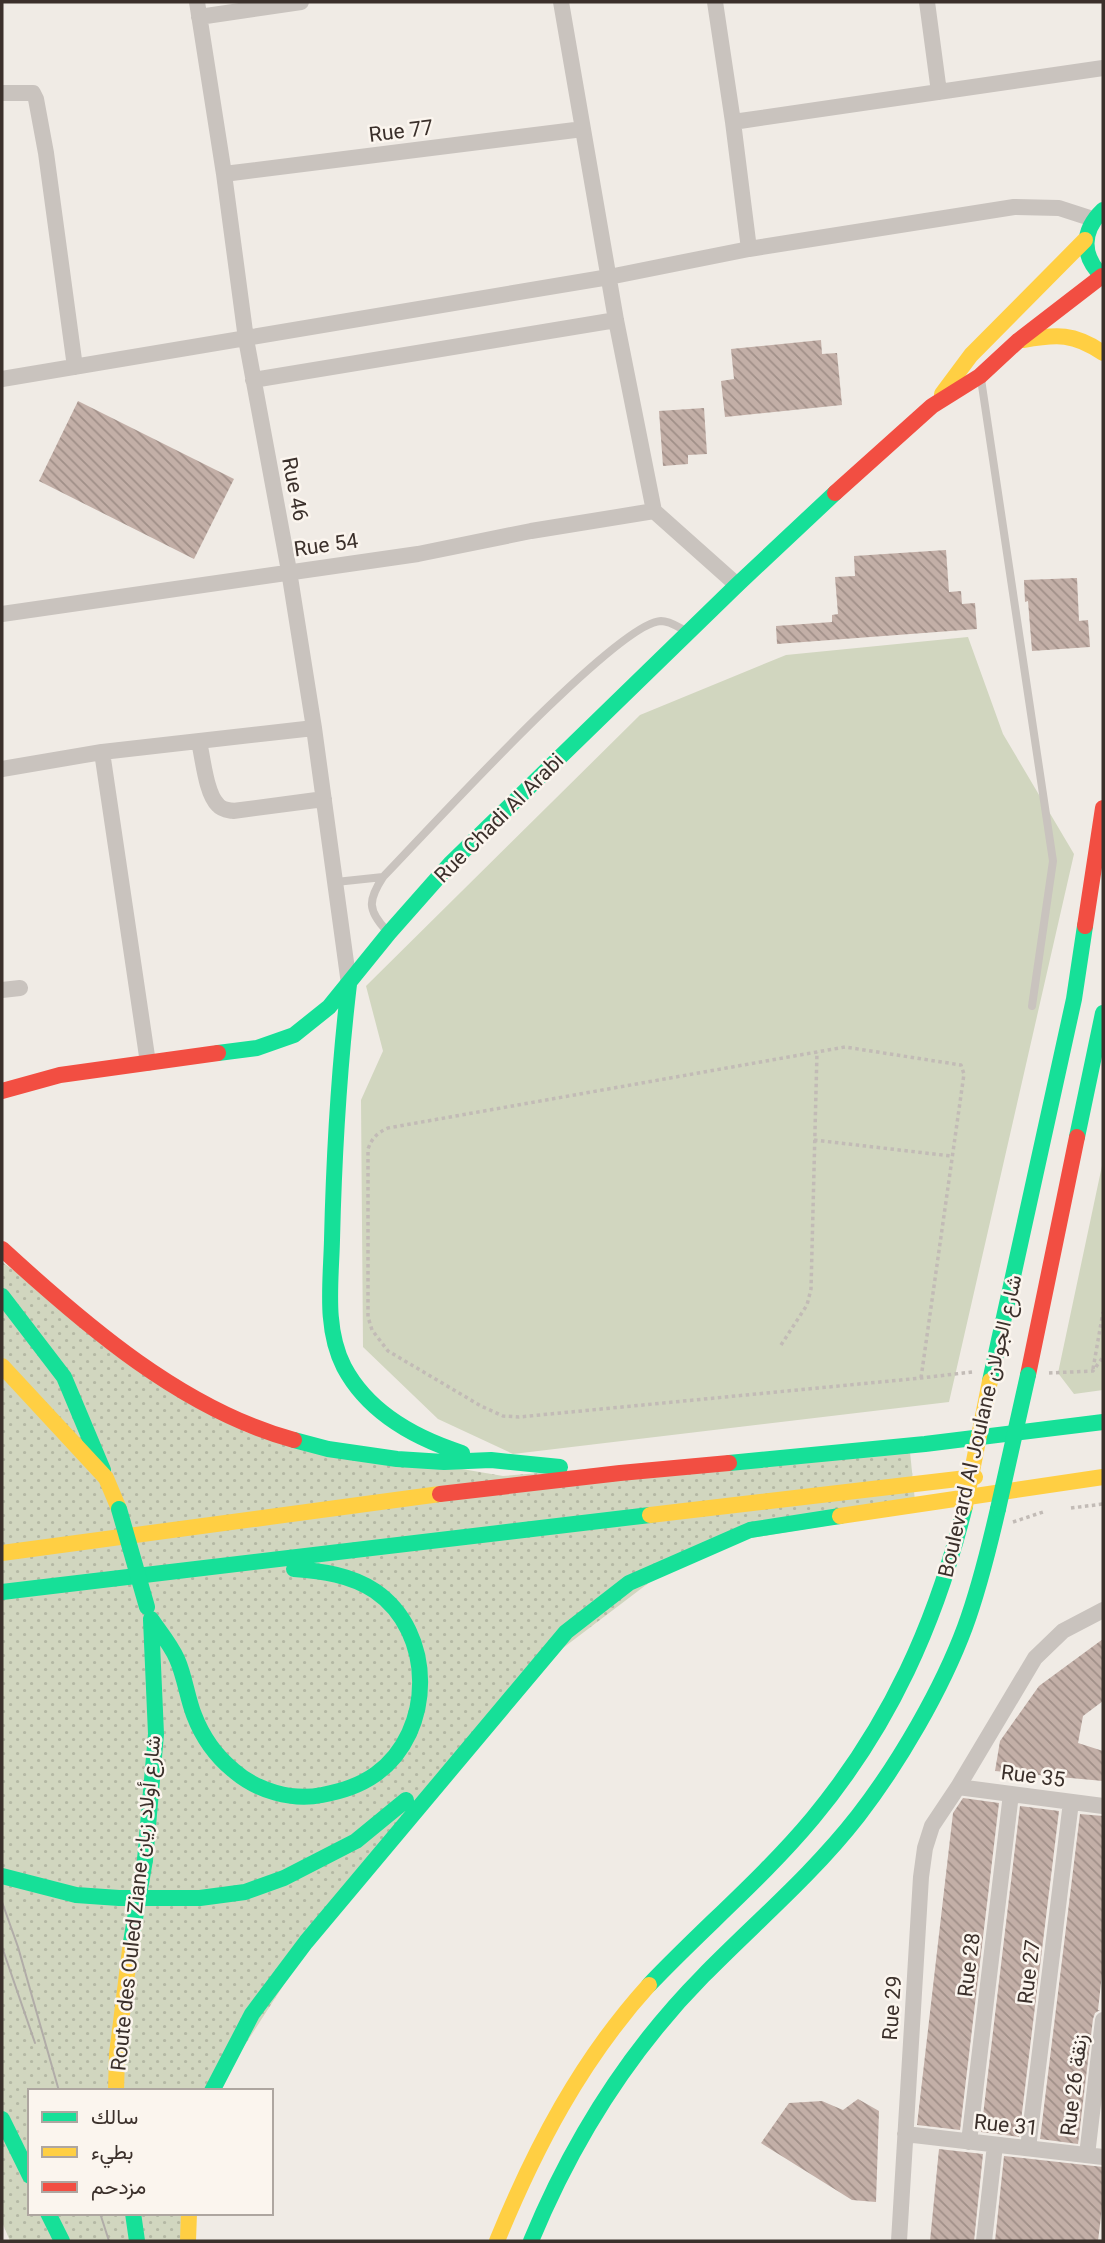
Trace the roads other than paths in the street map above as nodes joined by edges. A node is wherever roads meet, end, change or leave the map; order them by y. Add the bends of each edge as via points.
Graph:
1 (301, 2) edge
2 (561, 2) edge
3 (715, 2) edge
4 (927, 2) edge
5 (198, 9) edge
6 (1103, 68) edge
7 (939, 92) junction
8 (2, 93) edge
9 (733, 122) junction
10 (583, 129) junction
11 (224, 174) junction
12 (1103, 190) edge
13 (1099, 214) edge
14 (1085, 240) junction
15 (749, 249) junction
16 (1102, 276) edge
17 (609, 277) junction
18 (616, 320) junction
19 (246, 339) junction
20 (1019, 340) junction
21 (1103, 353) edge
22 (75, 367) junction
23 (980, 376) junction
24 (2, 379) edge
25 (253, 380) junction
26 (932, 406) junction
27 (654, 511) junction
28 (289, 572) junction
29 (737, 585) junction
30 (2, 614) edge
31 (688, 633) junction
32 (314, 728) junction
33 (199, 742) junction
34 (103, 752) junction
35 (2, 769) edge
36 (324, 799) junction
37 (1103, 808) edge
38 (383, 877) junction
39 (336, 882) junction
40 (389, 933) junction
41 (349, 984) junction
42 (20, 988) dead end
43 (2, 990) edge
44 (1032, 1006) dead end
45 (1103, 1013) edge
46 (148, 1063) junction
47 (2, 1091) edge
48 (2, 1249) edge
49 (2, 1296) edge
50 (2, 1366) edge
51 (1103, 1422) edge
52 (483, 1460) junction
53 (1103, 1463) edge
54 (1058, 1468) dead end
55 (1017, 1472) dead end
56 (620, 1473) junction
57 (1103, 1477) edge
58 (106, 1478) junction
59 (2, 1553) edge
60 (220, 1566) junction
61 (2, 1592) edge
62 (1103, 1610) edge
63 (149, 1613) junction
64 (493, 1717) junction
65 (958, 1787) junction
66 (1011, 1794) junction
67 (1072, 1802) junction
68 (1103, 1806) edge
69 (2, 1876) edge
70 (1103, 2020) edge
71 (611, 2059) junction
72 (116, 2089) edge
73 (213, 2089) edge
74 (2, 2119) edge
75 (905, 2134) junction
76 (969, 2141) junction
77 (995, 2145) junction
78 (1028, 2148) junction
79 (1095, 2156) edge
80 (28, 2172) edge
81 (49, 2215) edge
82 (133, 2215) edge
83 (189, 2215) edge
84 (62, 2241) edge
85 (137, 2241) edge
86 (188, 2241) edge
87 (497, 2241) edge
88 (531, 2241) edge
89 (900, 2241) edge
90 (984, 2241) edge

1 - 5 street
2 - 10 street
3 - 9 street
4 - 7 street
5 - 11 street, Rue 46
6 - 7 street
7 - 9 street
8 - 22 street via 33,93 36,99
9 - 15 street
10 - 11 street, Rue 77
10 - 17 street
11 - 19 street, Rue 46
12 - 13 main road
13 - 14 main road
13 - 15 street via 1014,207
14 - 16 main road via 1089,260
14 - 26 main road, Rue Chadi Al Arabi via 971,355
15 - 17 street
16 - 20 main road, Rue Chadi Al Arabi
17 - 18 street
17 - 19 street
18 - 25 street
18 - 27 street
19 - 22 street
19 - 25 street, Rue 46
20 - 21 main road via 1070,335
20 - 23 main road, Rue Chadi Al Arabi
22 - 24 street
23 - 26 main road, Rue Chadi Al Arabi
23 - 44 lane via 1053,861
25 - 28 street, Rue 46
26 - 29 main road, Rue Chadi Al Arabi
27 - 28 street, Rue 54 via 418,554
27 - 29 street
28 - 30 street, Rue 54
28 - 32 street, Rue 46
29 - 31 main road, Rue Chadi Al Arabi
31 - 38 lane via 660,621 642,627 578,677
31 - 40 main road, Rue Chadi Al Arabi via 450,864
32 - 33 street
32 - 36 street, Rue 46
33 - 34 street
33 - 36 street via 211,796 223,809
34 - 35 street
34 - 46 street
36 - 39 street, Rue 46
37 - 71 main road, Boulevard Al Joulane شارع الجولان, bridge via 1074,999 965,1506 947,1576 926,1630 891,1702 833,1793 799,1834 628,2008
38 - 39 lane
38 - 40 lane via 371,903 375,918
39 - 41 street, Rue 46
40 - 41 main road, Rue Chadi Al Arabi
41 - 46 main road, Rue Chadi Al Arabi via 311,1023 274,1043
41 - 52 main road via 339,1072 332,1220 330,1311 338,1353 359,1387 397,1422 435,1444
42 - 43 street
45 - 71 main road, Boulevard Al Joulane شارع الجولان, bridge via 1028,1375 967,1624 932,1698 884,1781 857,1817 794,1889 664,2019
46 - 47 main road, Rue Chadi Al Arabi via 60,1075
48 - 52 main road via 84,1322 131,1356 241,1420 344,1451 441,1462
49 - 58 main road, Route des Ouled Ziane شارع أولاد زيان via 64,1377
50 - 58 main road
51 - 56 main road
52 - 56 main road
53 - 54 main road
55 - 60 main road
56 - 59 main road
57 - 64 main road via 750,1531 629,1583 566,1632
58 - 63 main road, Route des Ouled Ziane شارع أولاد زيان, bridge
60 - 61 main road
60 - 63 main road via 319,1570 338,1575 383,1598 407,1626 419,1660 419,1707 398,1753 376,1775 330,1795 300,1797 266,1789 235,1772 203,1733 177,1659
62 - 65 street, Rue 29 via 1063,1631 1035,1658
63 - 72 main road, Route des Ouled Ziane شارع أولاد زيان, bridge via 156,1734
64 - 69 main road via 356,1841 284,1878 245,1892 175,1899 76,1895
64 - 73 main road via 306,1942 252,2014
65 - 66 street, Rue 35
65 - 75 street, Rue 29 via 932,1826 925,1848
66 - 67 street, Rue 35
66 - 76 street, Rue 28
67 - 68 street, Rue 35
67 - 78 street, Rue 27
70 - 79 street, Rue 26 زنقة
71 - 87 main road, Boulevard Al Joulane شارع الجولان via 569,2093 528,2167
71 - 88 main road, Boulevard Al Joulane شارع الجولان via 588,2124
74 - 80 main road
75 - 76 street, Rue 31
75 - 89 street, Rue 29
76 - 77 street, Rue 31
77 - 78 street, Rue 31
77 - 90 street
78 - 79 street, Rue 31
81 - 84 main road
82 - 85 main road
83 - 86 main road

